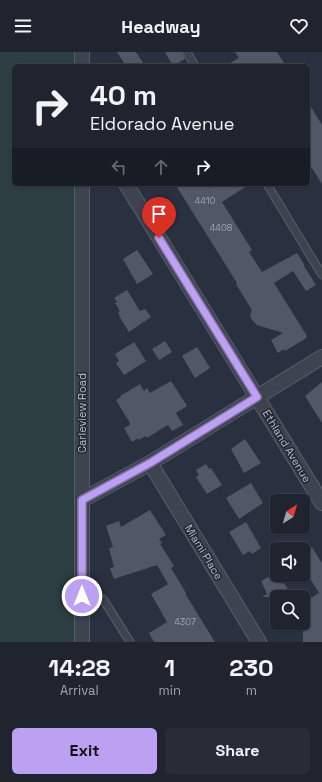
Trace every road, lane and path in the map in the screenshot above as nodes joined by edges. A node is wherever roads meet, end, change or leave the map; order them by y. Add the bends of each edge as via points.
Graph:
1 (82, 52) edge
2 (187, 52) edge
3 (82, 64) edge
4 (195, 64) edge
5 (82, 186) edge
6 (127, 186) edge
7 (268, 186) edge
8 (322, 275) edge
9 (322, 357) edge
10 (257, 397) junction
11 (150, 463) junction
12 (82, 500) junction
13 (322, 503) edge
14 (82, 596) junction
15 (82, 642) edge
16 (130, 642) edge
17 (259, 642) edge

1 - 3 street
2 - 4 lane
5 - 12 street, Carleview Road
6 - 10 street, Ethland Avenue
7 - 8 lane
9 - 10 street
10 - 11 street
10 - 13 street, Ethland Avenue
11 - 12 street
11 - 17 street, Miami Place
12 - 14 street, Carleview Road
14 - 15 street, Carleview Road
14 - 16 lane via 103,599

